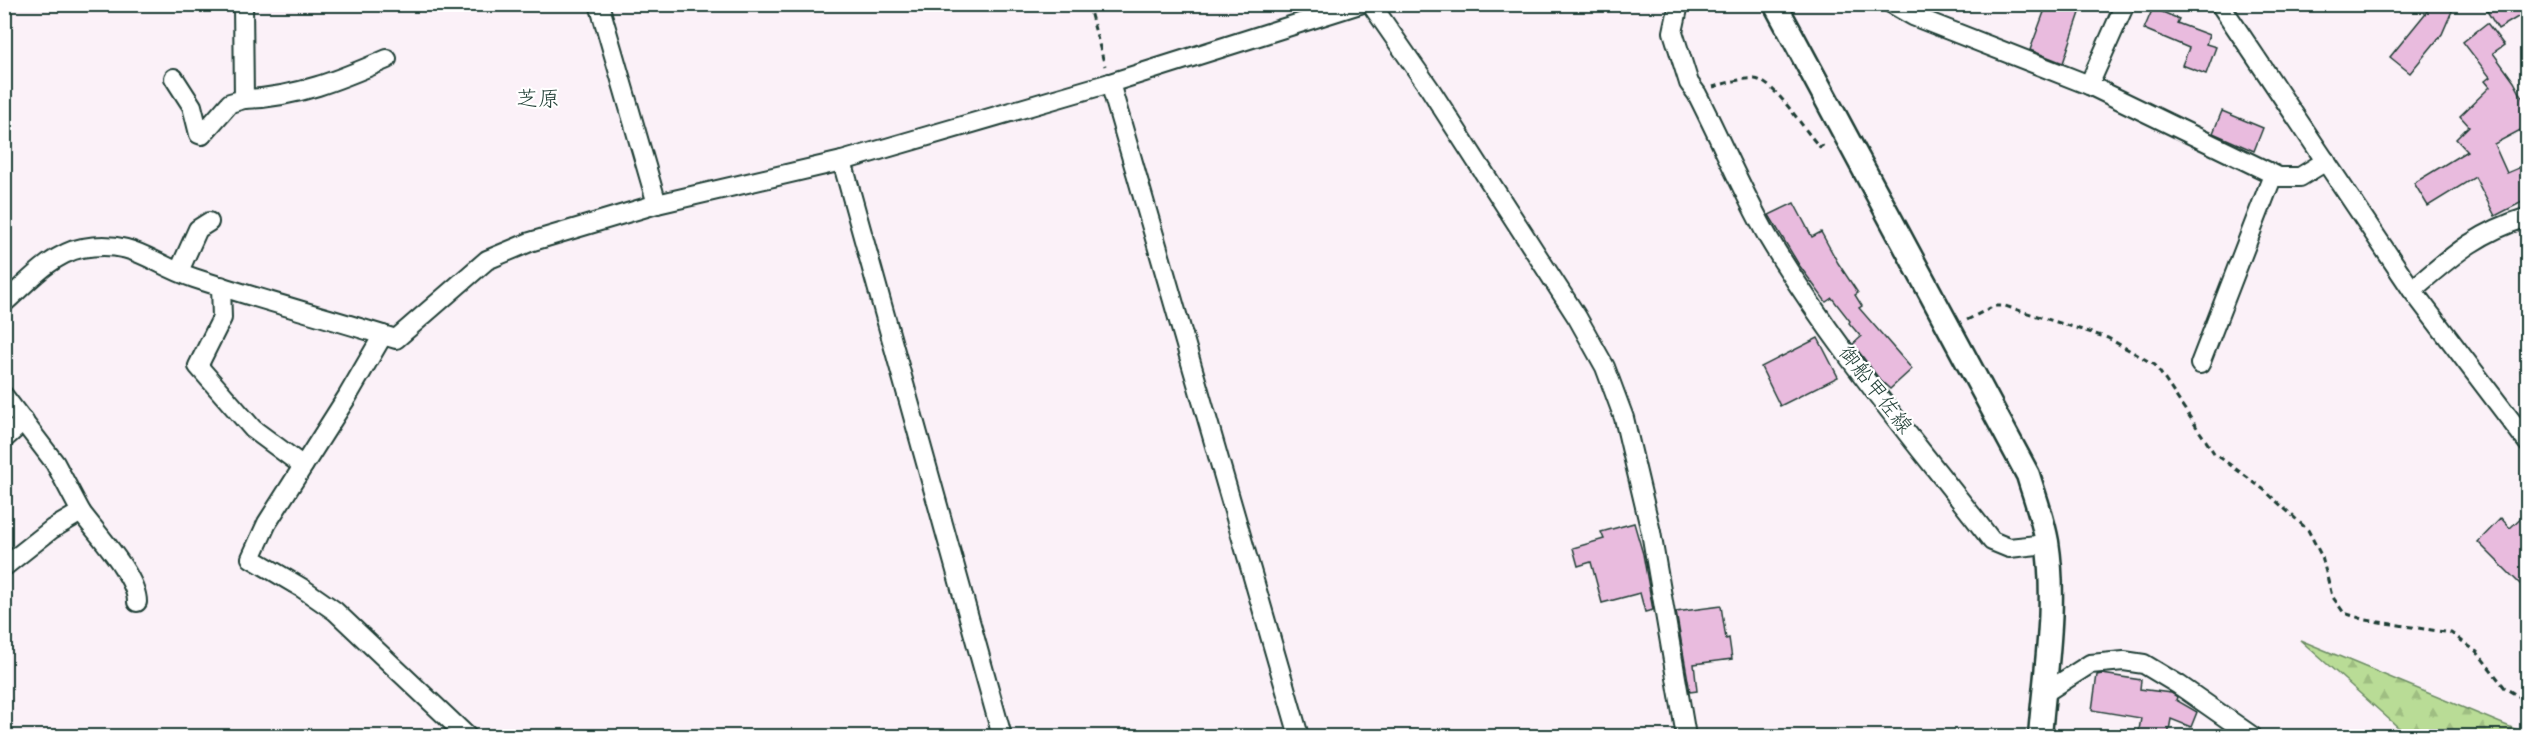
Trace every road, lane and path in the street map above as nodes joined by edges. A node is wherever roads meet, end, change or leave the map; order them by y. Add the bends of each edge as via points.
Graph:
1 (243, 4) edge
2 (599, 4) edge
3 (1088, 4) edge
4 (1360, 4) edge
5 (1371, 4) edge
6 (1679, 4) edge
7 (1775, 4) edge
8 (1892, 4) edge
9 (2125, 4) edge
10 (2220, 4) edge
11 (387, 59) dead end
12 (174, 78) dead end
13 (1110, 82) junction
14 (2089, 85) junction
15 (1697, 94) junction
16 (244, 99) junction
17 (1843, 131) junction
18 (842, 161) junction
19 (2326, 161) junction
20 (2273, 175) junction
21 (657, 204) junction
22 (2528, 217) edge
23 (209, 222) dead end
24 (179, 271) junction
25 (221, 286) junction
26 (2412, 290) junction
27 (4, 303) edge
28 (1950, 329) junction
29 (384, 335) junction
30 (2200, 364) dead end
31 (4, 396) edge
32 (24, 421) junction
33 (4, 439) edge
34 (2528, 443) edge
35 (303, 466) junction
36 (81, 512) junction
37 (2047, 544) junction
38 (4, 567) edge
39 (137, 602) dead end
40 (2043, 694) junction
41 (2528, 702) edge
42 (467, 736) edge
43 (1002, 736) edge
44 (1299, 736) edge
45 (1686, 736) edge
46 (2040, 736) edge
47 (2252, 736) edge

1 - 16 street
2 - 21 street
3 - 13 path
4 - 13 street
5 - 45 street via 1430,89 1605,367 1623,418 1650,532
6 - 15 street, 御船甲佐線 via 1673,32 1689,83
7 - 17 main road
8 - 14 street via 1913,16
9 - 14 street
10 - 19 street
11 - 16 street via 330,83 270,99
12 - 16 street via 192,106 202,135 230,103
13 - 18 street
13 - 44 street
14 - 20 street
15 - 17 path via 1721,84 1755,79 1775,90 1820,147
15 - 37 street, 御船甲佐線 via 1768,236 1806,295 1840,345 1992,541 2009,548
17 - 28 main road
18 - 21 street
18 - 43 street
19 - 20 street via 2300,177
19 - 26 street
20 - 30 street
21 - 29 street via 530,242 487,260 396,339
22 - 26 street via 2465,244
23 - 24 street via 198,229
24 - 25 street
24 - 27 street via 136,250 108,246 80,249 60,255
25 - 29 street
25 - 35 street via 222,318 198,366 253,429
26 - 34 street
28 - 37 main road via 2028,475
28 - 41 path via 1994,306 2005,306 2108,338 2155,365 2214,453 2263,489 2308,530 2322,557 2332,596 2344,613 2451,633 2477,652 2505,688
29 - 35 street
31 - 32 street
32 - 33 street
32 - 36 street via 55,463
35 - 42 street via 267,523 252,558 334,611
36 - 38 street via 52,529
36 - 39 street via 128,576 137,592
37 - 40 main road via 2050,628
40 - 46 main road
40 - 47 street via 2090,663 2124,660 2144,664

